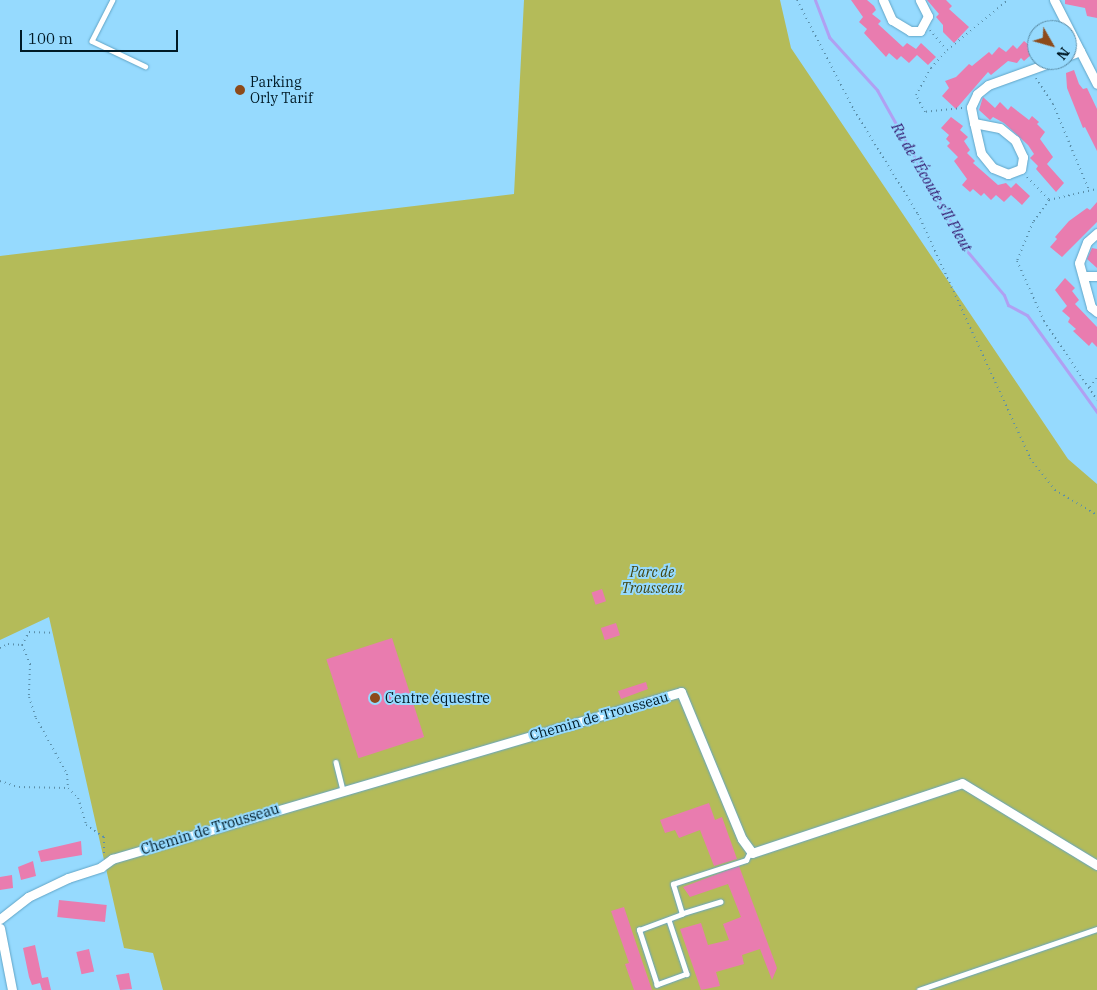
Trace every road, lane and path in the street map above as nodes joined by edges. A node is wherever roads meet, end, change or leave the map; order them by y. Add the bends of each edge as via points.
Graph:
1 (113, 0) edge
2 (797, 0) edge
3 (883, 0) edge
4 (920, 0) edge
5 (1008, 0) edge
6 (1054, 0) edge
7 (925, 25) junction
8 (947, 50) junction
9 (1080, 51) junction
10 (1077, 52) edge
11 (145, 66) dead end
12 (1030, 70) joint
13 (1097, 84) edge
14 (971, 107) junction
15 (974, 123) junction
16 (1021, 169) junction
17 (1097, 188) edge
18 (1089, 190) junction
19 (1049, 200) junction
20 (1097, 233) edge
21 (1084, 276) junction
22 (1097, 276) edge
23 (1097, 312) edge
24 (1097, 378) edge
25 (1090, 387) junction
26 (1097, 400) edge
27 (1097, 515) edge
28 (52, 633) dead end
29 (22, 645) junction
30 (0, 648) edge
31 (336, 762) dead end
32 (0, 781) edge
33 (68, 788) junction
34 (343, 790) junction
35 (750, 851) junction
36 (1097, 865) edge
37 (101, 867) junction
38 (721, 902) dead end
39 (682, 914) junction
40 (0, 919) edge
41 (669, 920) junction
42 (0, 928) edge
43 (1097, 929) edge
44 (12, 990) edge
45 (919, 990) edge

1 - 11 lane via 92,41
2 - 27 path via 854,110 918,214 1030,458 1055,490
3 - 7 street via 892,20 902,28 920,32
4 - 7 street via 928,16
5 - 8 path
6 - 9 street
7 - 8 path
8 - 14 path via 931,68 916,95 925,112
9 - 10 street
9 - 13 street
12 - 14 street via 988,85 977,94
12 - 18 path via 1053,104
14 - 15 street
15 - 16 street via 1000,128 1015,140 1023,157
15 - 16 street via 981,153 993,168 1008,174
16 - 19 path
17 - 18 path
18 - 19 path
19 - 25 path via 1033,222 1017,261 1044,321
20 - 21 street via 1087,242 1079,263
21 - 22 street
21 - 23 street via 1091,307
24 - 25 path
25 - 26 path
28 - 29 path via 30,632
29 - 30 path via 8,644
29 - 33 path via 30,664 29,697 36,718 67,774
31 - 34 lane
32 - 33 path via 18,787
33 - 37 path via 78,798 86,825 104,837
34 - 35 street, Chemin de Trousseau via 681,692 742,839
34 - 37 street, Chemin de Trousseau via 112,859
35 - 36 street via 752,853 962,783
35 - 39 lane via 746,860 673,884
37 - 40 street, Chemin de Trousseau via 28,897
38 - 39 lane
39 - 41 lane
41 - 41 lane via 639,930 657,985 687,974
42 - 44 street
43 - 45 lane

